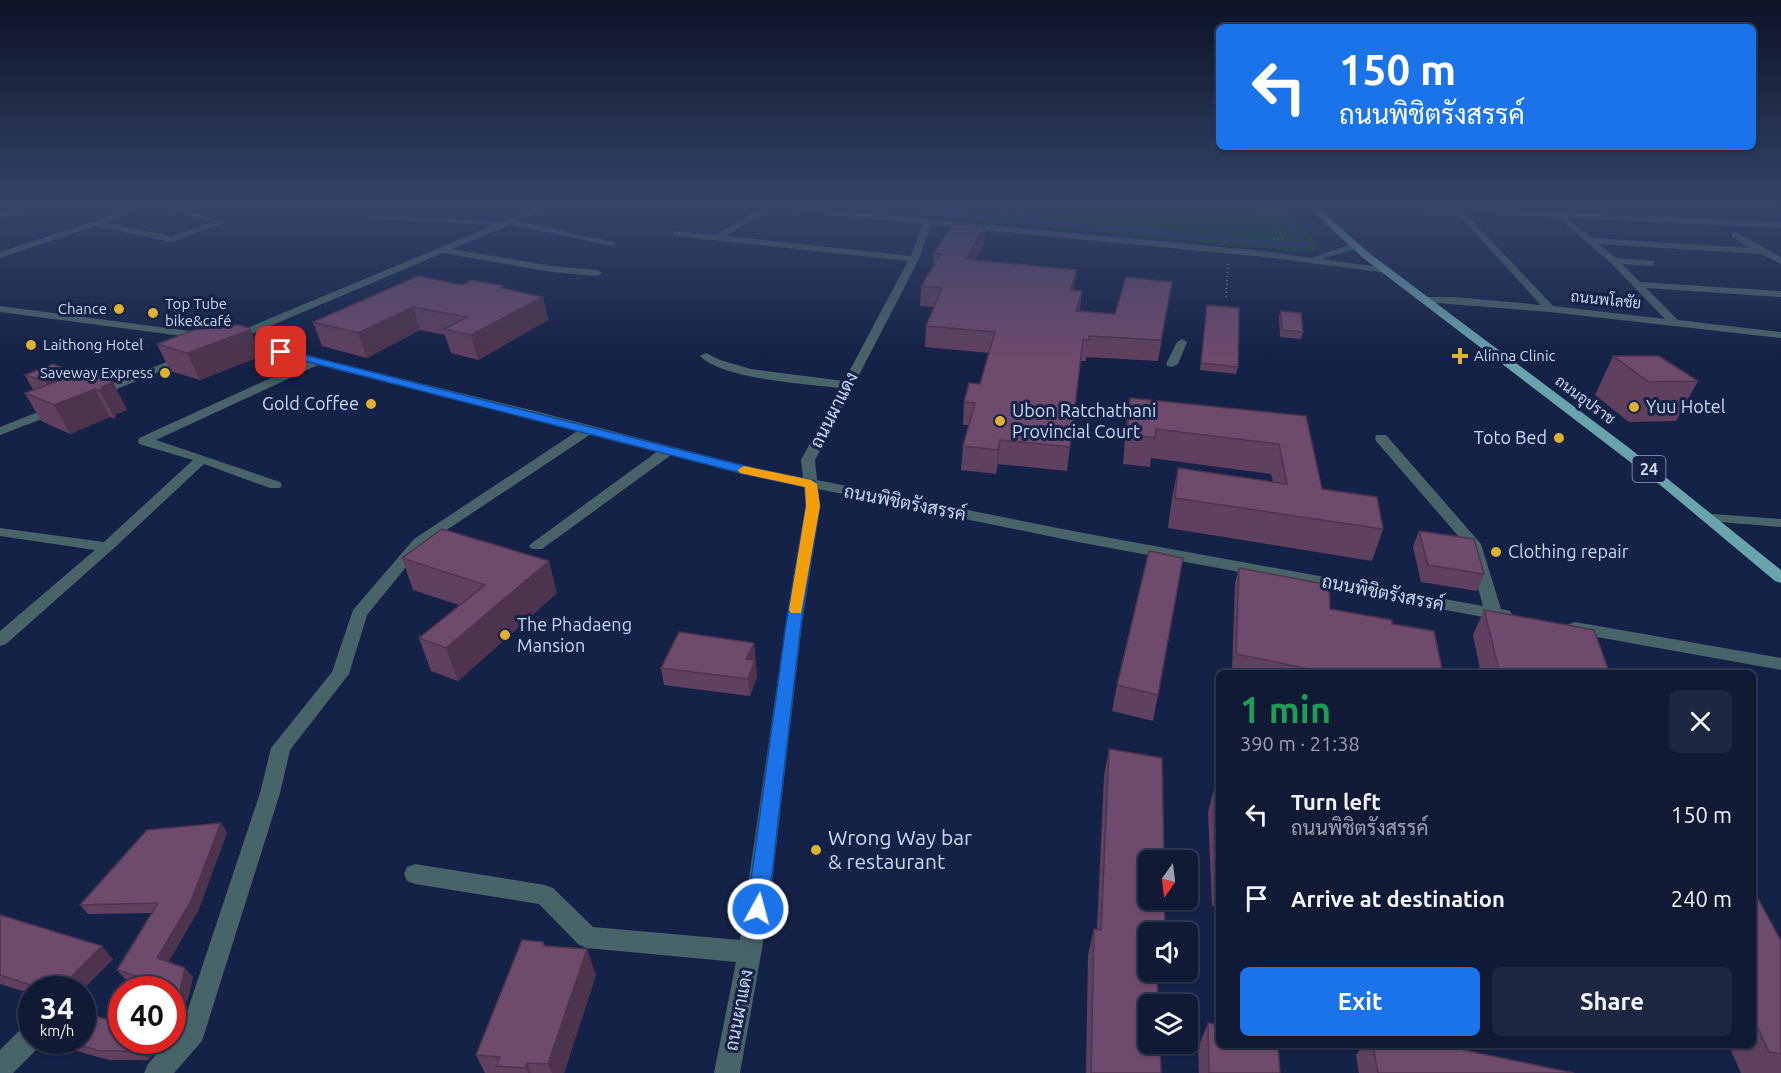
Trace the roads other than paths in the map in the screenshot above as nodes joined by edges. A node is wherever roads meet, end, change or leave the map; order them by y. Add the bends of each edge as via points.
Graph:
1 (425, 257) edge
2 (483, 257) edge
3 (896, 257) edge
4 (1283, 257) edge
5 (1318, 257) edge
6 (1367, 257) edge
7 (1502, 257) edge
8 (1610, 257) edge
9 (914, 259) joint
10 (1309, 260) junction
11 (1614, 261) junction
12 (1651, 263) dead end
13 (1385, 271) junction
14 (597, 273) dead end
15 (1639, 285) junction
16 (1781, 294) edge
17 (1427, 300) junction
18 (0, 309) edge
19 (1550, 309) junction
20 (1675, 323) junction
21 (1781, 335) edge
22 (1182, 342) dead end
23 (212, 347) junction
24 (706, 356) dead end
25 (317, 361) junction
26 (1172, 364) dead end
27 (847, 385) junction
28 (590, 429) junction
29 (0, 431) edge
30 (1381, 438) dead end
31 (667, 450) junction
32 (202, 459) junction
33 (811, 484) junction
34 (275, 485) dead end
35 (1713, 518) junction
36 (1781, 523) edge
37 (0, 532) edge
38 (537, 546) dead end
39 (106, 547) junction
40 (1781, 578) edge
41 (1494, 614) junction
42 (1518, 618) edge
43 (1564, 626) edge
44 (0, 640) edge
45 (1781, 664) edge
46 (415, 874) dead end
47 (751, 952) junction
48 (18, 1050) edge
49 (0, 1068) edge
50 (157, 1073) edge
51 (727, 1073) edge

1 - 23 street
2 - 14 street
3 - 9 street
4 - 10 street
5 - 10 street
6 - 13 main road, ถนนอุปราช / 24
7 - 19 street
8 - 11 street
9 - 27 street, ถนนผาแดง
10 - 13 street
11 - 12 street
11 - 15 street
13 - 17 main road, ถนนอุปราช / 24
15 - 16 street
15 - 20 street
17 - 19 street, ถนนพโลชัย
17 - 35 main road, ถนนอุปราช / 24
18 - 23 street, ถนนพิชิตรังสรรค์ via 78,317
19 - 20 street, ถนนพโลชัย
20 - 21 street, ถนนพโลชัย
22 - 26 street
23 - 25 street, ถนนพิชิตรังสรรค์
23 - 29 street
24 - 27 street via 756,372
25 - 28 street, ถนนพิชิตรังสรรค์
25 - 32 street via 144,441
27 - 33 street, ถนนผาแดง via 808,460
28 - 31 street, ถนนพิชิตรังสรรค์
28 - 50 street via 419,542 359,614 340,674 281,748 193,1032
30 - 41 street via 1473,544
31 - 33 street, ถนนพิชิตรังสรรค์
31 - 38 street
32 - 34 street
32 - 39 street
33 - 41 street, ถนนพิชิตรังสรรค์
33 - 47 street, ถนนผาแดง via 813,506
35 - 36 street
35 - 40 main road, ถนนอุปราช / 24
37 - 39 street
39 - 44 street
41 - 42 street, ถนนพิชิตรังสรรค์
43 - 45 street
46 - 47 street via 545,895 587,937
47 - 51 street, ถนนผาแดง
48 - 49 street

